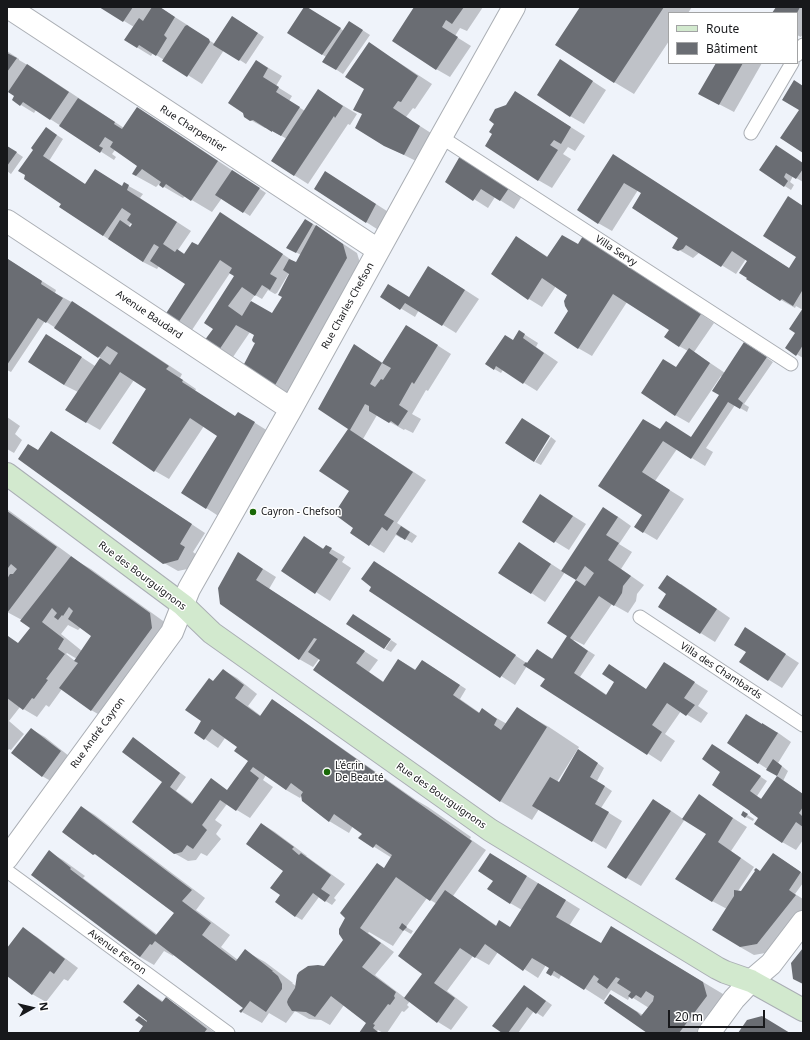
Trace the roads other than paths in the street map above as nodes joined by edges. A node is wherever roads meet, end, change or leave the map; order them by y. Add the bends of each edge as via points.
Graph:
1 (8, 7) edge
2 (514, 7) edge
3 (791, 64) edge
4 (751, 133) dead end
5 (440, 137) junction
6 (7, 221) edge
7 (378, 250) junction
8 (791, 364) dead end
9 (291, 409) junction
10 (7, 474) edge
11 (183, 605) junction
12 (640, 618) dead end
13 (803, 725) edge
14 (7, 858) edge
15 (7, 871) edge
16 (803, 922) edge
17 (751, 981) junction
18 (803, 1010) edge
19 (228, 1033) edge
20 (708, 1033) edge

1 - 7 street, Rue Charpentier
2 - 5 street, Rue Charles Chefson
3 - 4 lane
5 - 7 street, Rue Charles Chefson
5 - 8 lane, Villa Servy
6 - 9 street, Avenue Baudard
7 - 9 street, Rue Charles Chefson
9 - 11 street, Rue Charles Chefson via 189,589
10 - 11 main road, Rue des Bourguignons
11 - 14 street, Rue André Cayron via 172,632
11 - 17 main road, Rue des Bourguignons via 212,633 490,830 717,968
12 - 13 lane, Villa des Chambards
15 - 19 lane, Avenue Ferron
16 - 17 street via 771,964
17 - 18 main road, Rue des Bourguignons
17 - 20 street

